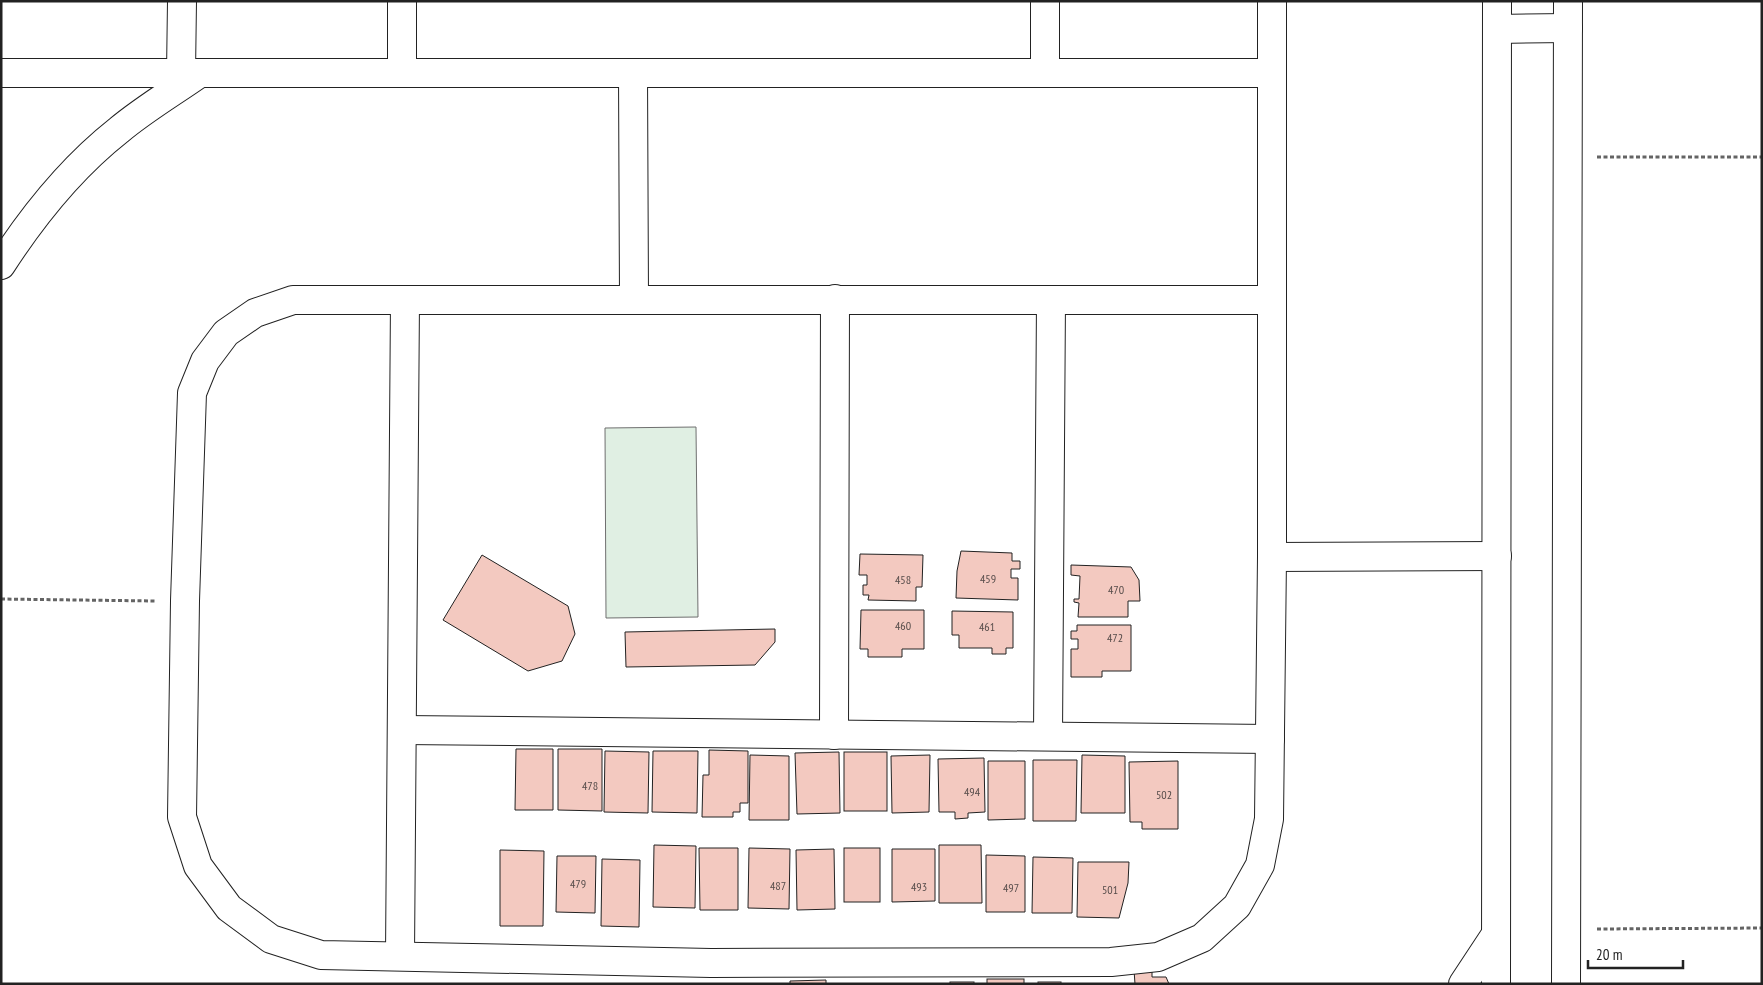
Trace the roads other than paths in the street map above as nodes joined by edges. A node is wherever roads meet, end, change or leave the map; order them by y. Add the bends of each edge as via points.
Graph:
1 (182, 1) edge
2 (402, 1) edge
3 (1045, 1) edge
4 (1272, 1) edge
5 (1497, 1) edge
6 (1568, 1) edge
7 (1568, 28) junction
8 (1497, 29) junction
9 (1, 73) edge
10 (191, 73) junction
11 (402, 73) junction
12 (633, 73) junction
13 (1045, 73) junction
14 (1271, 73) junction
15 (1, 265) edge
16 (634, 299) junction
17 (835, 299) junction
18 (405, 300) junction
19 (1051, 300) junction
20 (1271, 300) junction
21 (1497, 556) junction
22 (1272, 558) junction
23 (402, 730) junction
24 (834, 735) junction
25 (1048, 736) junction
26 (1270, 739) junction
27 (1496, 934) junction
28 (400, 956) junction
29 (711, 974) edge
30 (1463, 984) edge
31 (1496, 984) edge
32 (1566, 984) edge

1 - 10 street
2 - 11 street
3 - 13 street
4 - 14 street
5 - 8 street
6 - 7 street
7 - 8 street
7 - 32 street
8 - 21 street
9 - 10 street
10 - 11 street
10 - 15 street via 82,162 48,200
11 - 12 street
12 - 13 street
12 - 16 street
13 - 14 street
14 - 20 street
16 - 17 street
16 - 18 street
17 - 19 street
17 - 24 street
18 - 23 street
18 - 28 street via 293,300 255,313 226,333 205,361 192,393 182,817 198,866 229,908 271,939 321,955
19 - 20 street
19 - 25 street
20 - 22 street
21 - 22 street
21 - 27 street
22 - 26 street
23 - 24 street
23 - 28 street
24 - 25 street
25 - 26 street
26 - 29 street via 1270,819 1260,865 1237,906 1202,938 1158,957 1111,962
27 - 30 street
27 - 31 street
28 - 29 street

